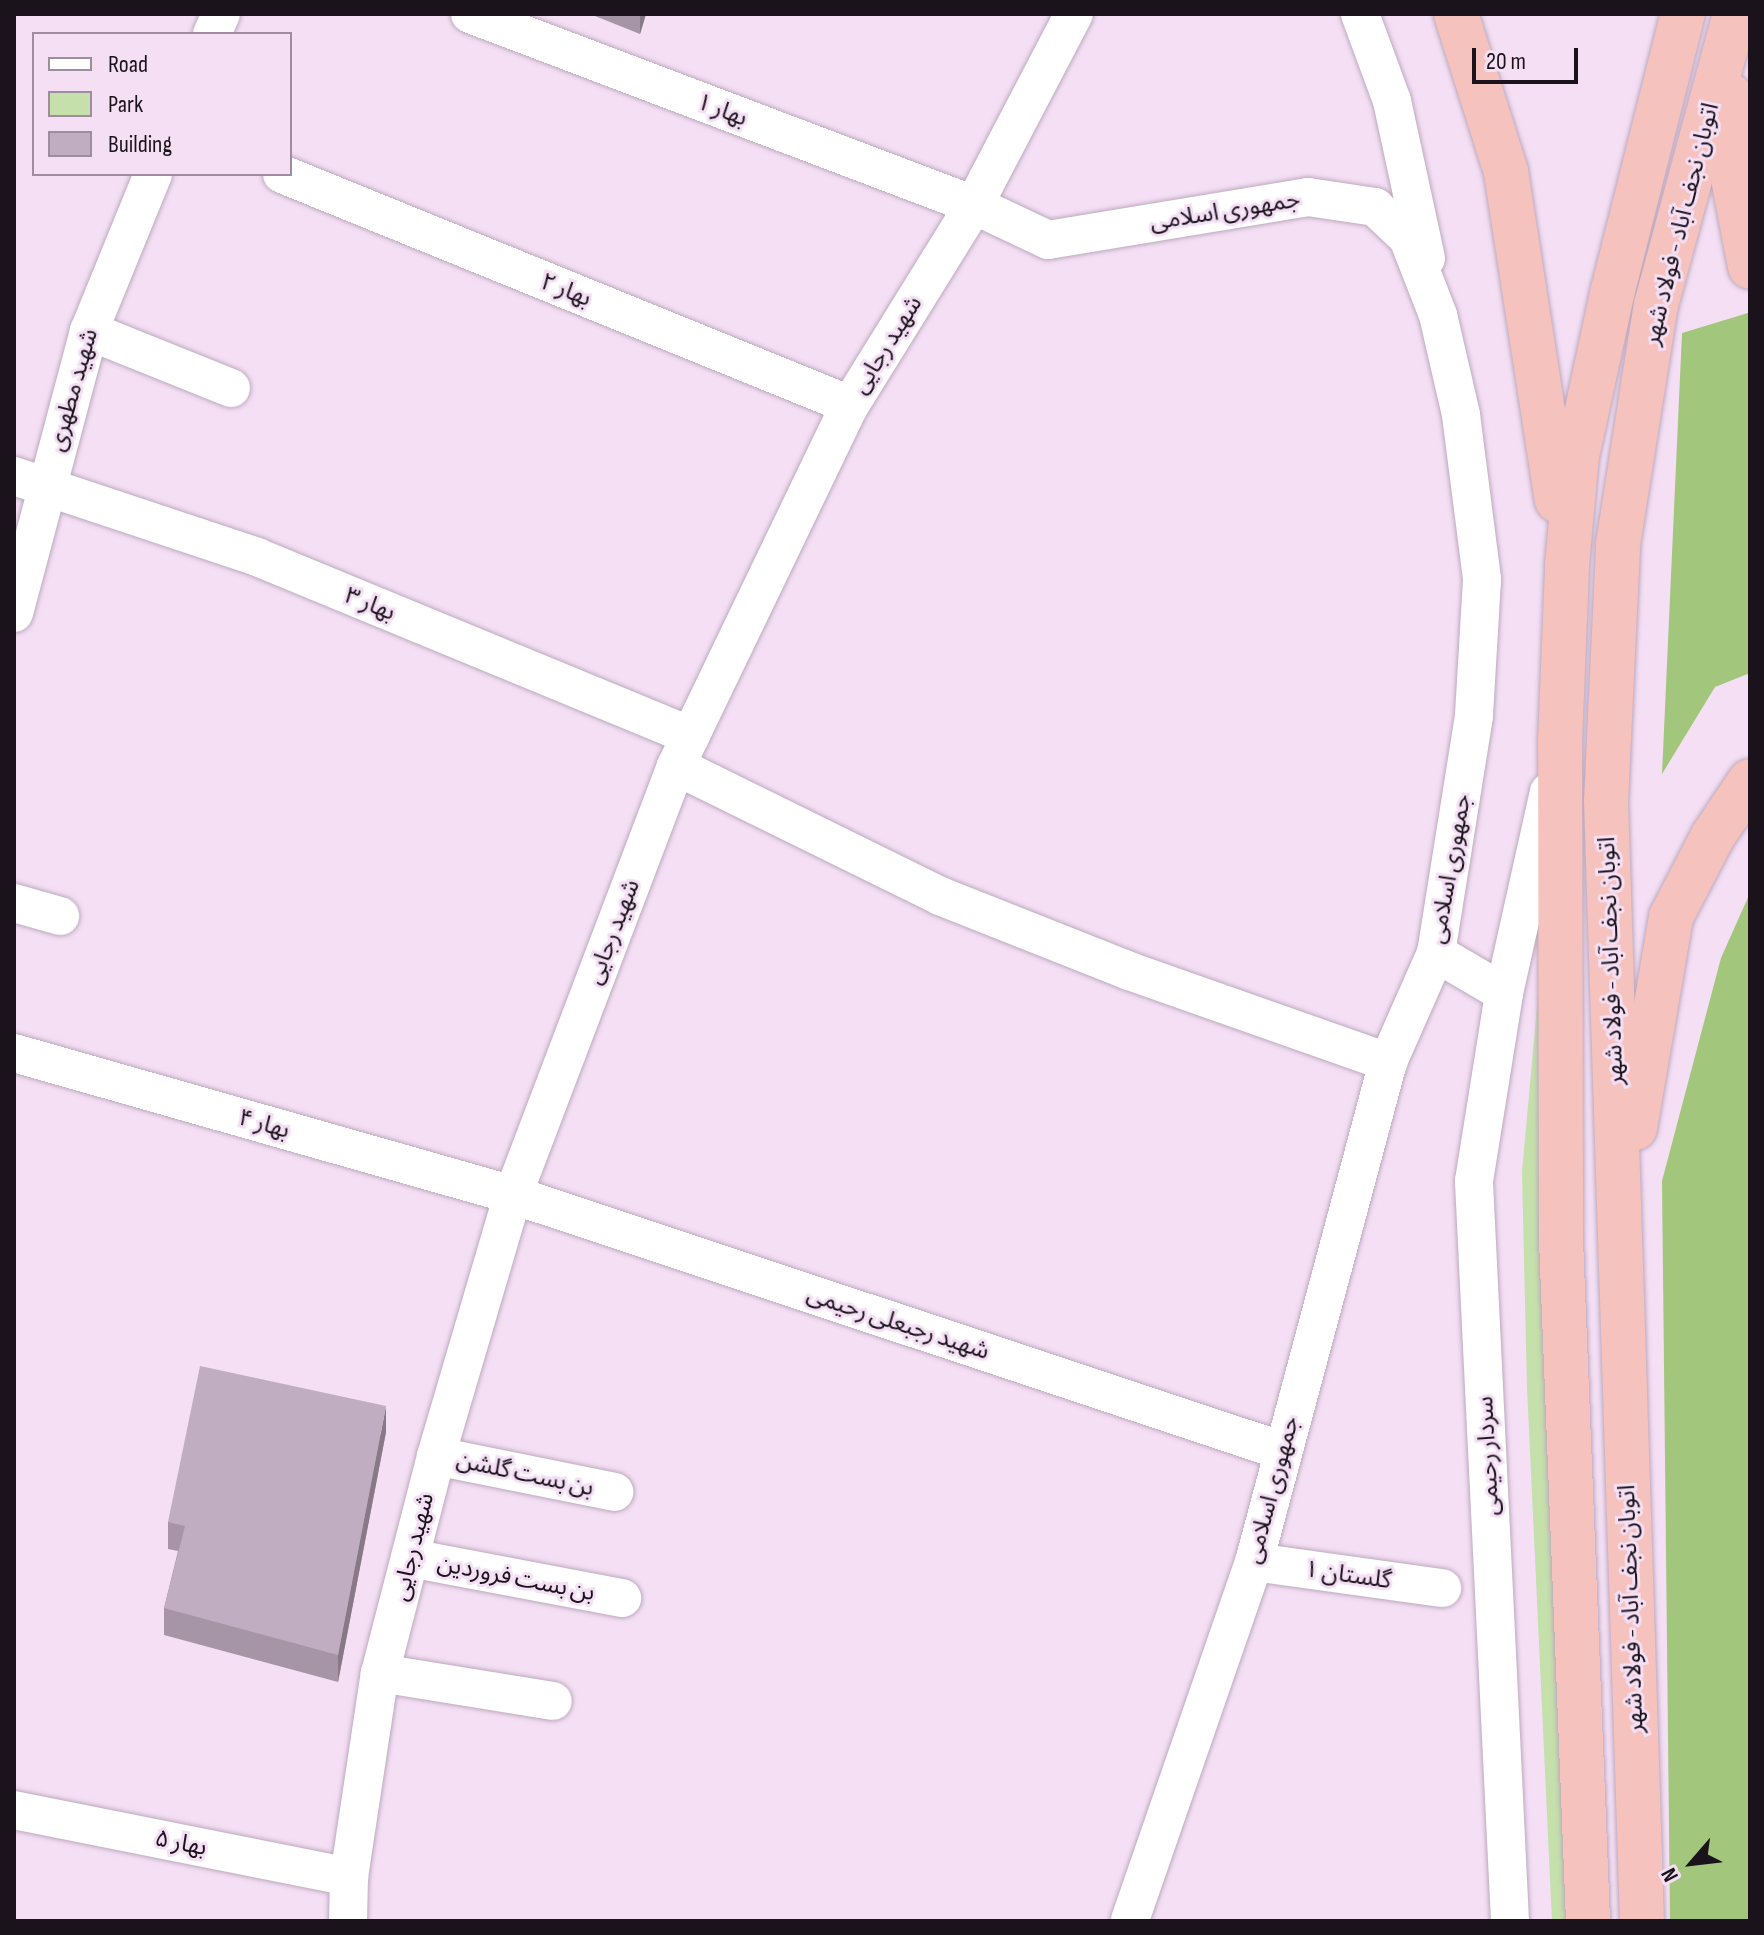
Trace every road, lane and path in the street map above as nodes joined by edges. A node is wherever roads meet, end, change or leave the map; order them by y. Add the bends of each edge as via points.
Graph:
1 (470, 14) edge
2 (1074, 14) edge
3 (1360, 14) edge
4 (1456, 14) edge
5 (1683, 14) edge
6 (1737, 14) edge
7 (152, 176) edge
8 (287, 176) edge
9 (974, 205) junction
10 (1750, 267) edge
11 (1438, 315) junction
12 (89, 331) junction
13 (231, 388) dead end
14 (850, 405) junction
15 (29, 481) edge
16 (1567, 565) junction
17 (14, 613) edge
18 (1560, 743) junction
19 (684, 751) junction
20 (1750, 781) edge
21 (14, 903) edge
22 (60, 916) dead end
23 (1436, 953) junction
24 (1504, 993) junction
25 (14, 1053) edge
26 (1388, 1062) junction
27 (513, 1195) junction
28 (1618, 1225) junction
29 (1283, 1451) junction
30 (436, 1456) junction
31 (614, 1492) dead end
32 (410, 1558) junction
33 (1254, 1562) junction
34 (1442, 1588) dead end
35 (622, 1598) dead end
36 (380, 1673) junction
37 (553, 1701) dead end
38 (14, 1810) edge
39 (349, 1877) junction
40 (348, 1921) edge
41 (1130, 1921) edge
42 (1510, 1921) edge
43 (1588, 1921) edge
44 (1642, 1921) edge

1 - 9 street, بهار ۱
2 - 9 street, شهید رجایی
3 - 11 street via 1392,101
4 - 16 highway via 1506,172
5 - 16 highway, اتوبان نجف آباد - فولاد شهر via 1580,441
6 - 10 highway via 1726,142
6 - 28 highway, اتوبان نجف آباد - فولاد شهر via 1656,305 1618,544 1606,802
7 - 12 street, شهید مطهری
8 - 14 street, بهار ۲
9 - 11 street, جمهوری اسلامی via 1048,240 1308,197 1375,207 1408,238
9 - 14 street, شهید رجایی
11 - 23 street, جمهوری اسلامی via 1461,415 1482,580 1474,716
12 - 13 street
12 - 15 street, شهید مطهری
14 - 19 street, شهید رجایی
15 - 17 street, شهید مطهری
15 - 19 street, بهار ۳ via 257,557
16 - 18 highway, اتوبان نجف آباد - فولاد شهر
18 - 24 street, سردار رحیمی
18 - 43 highway, اتوبان نجف آباد - فولاد شهر via 1561,1239
19 - 26 street, بهار ۳ via 940,896 1129,971
19 - 27 street, شهید رجایی
20 - 28 highway via 1713,836 1671,917
21 - 22 street
23 - 24 street
23 - 26 street, جمهوری اسلامی
24 - 42 street, سردار رحیمی via 1474,1181
25 - 27 street, بهار ۴
26 - 29 street, جمهوری اسلامی
27 - 29 street, شهید رجبعلی رحیمی
27 - 30 street, شهید رجایی
28 - 44 highway, اتوبان نجف آباد - فولاد شهر
29 - 33 street, جمهوری اسلامی
30 - 31 street, بن بست گلشن
30 - 32 street, شهید رجایی
32 - 35 street, بن بست فروردین
32 - 36 street, شهید رجایی
33 - 34 street, گلستان ۱
33 - 41 street, جمهوری اسلامی
36 - 37 street
36 - 39 street, شهید رجایی
38 - 39 street, بهار ۵
39 - 40 street, شهید رجایی

